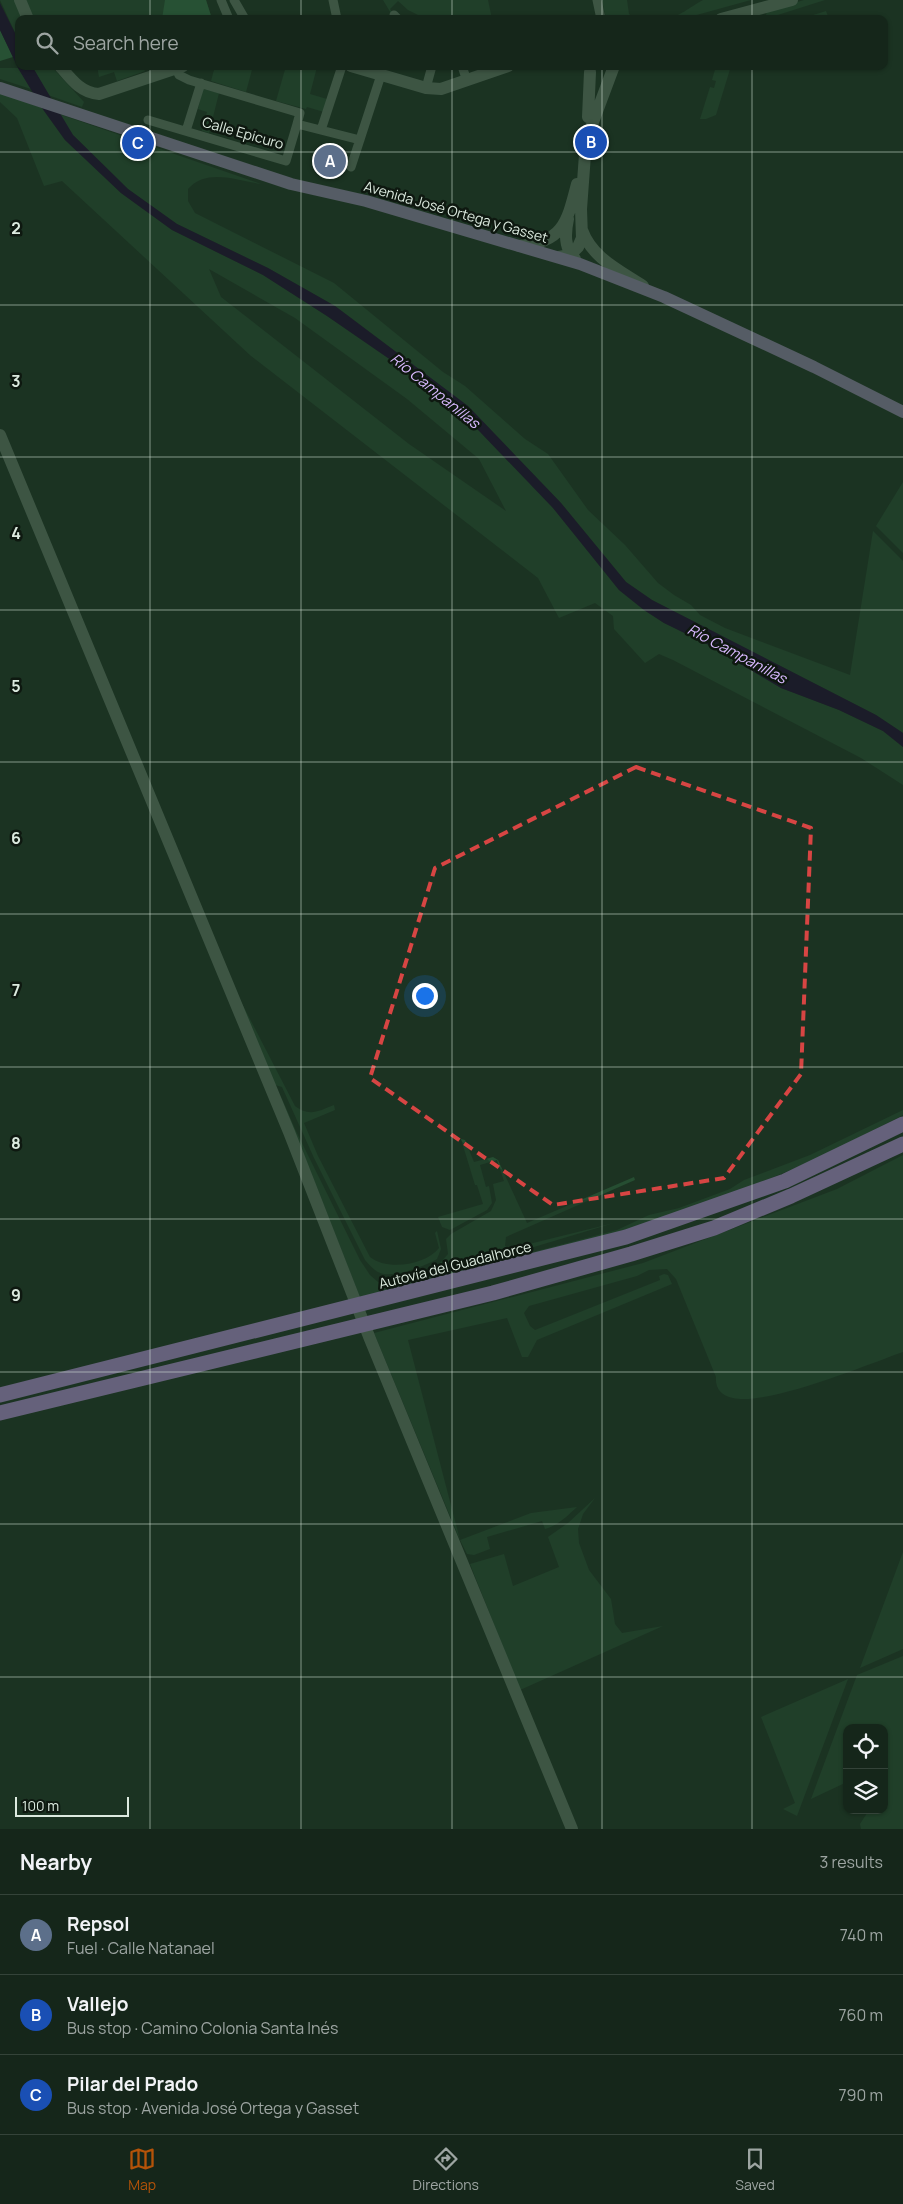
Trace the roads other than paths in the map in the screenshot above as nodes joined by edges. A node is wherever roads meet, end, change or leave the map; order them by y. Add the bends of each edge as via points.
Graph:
1 (20, 0) edge
2 (221, 0) edge
3 (234, 0) edge
4 (332, 0) edge
5 (597, 0) edge
6 (792, 0) edge
7 (26, 15) edge
8 (227, 15) edge
9 (243, 15) edge
10 (335, 15) edge
11 (600, 15) edge
12 (737, 15) edge
13 (63, 70) edge
14 (173, 70) edge
15 (179, 70) edge
16 (341, 70) edge
17 (363, 70) edge
18 (431, 70) edge
19 (463, 70) edge
20 (497, 70) edge
21 (587, 70) edge
22 (588, 70) edge
23 (612, 70) edge
24 (612, 70) edge
25 (381, 76) junction
26 (467, 81) junction
27 (200, 83) junction
28 (0, 88) edge
29 (426, 88) junction
30 (148, 120) dead end
31 (297, 124) junction
32 (321, 130) junction
33 (186, 131) junction
34 (587, 135) junction
35 (360, 140) junction
36 (583, 162) junction
37 (351, 167) dead end
38 (570, 209) junction
39 (582, 230) junction
40 (519, 246) junction
41 (565, 256) junction
42 (646, 288) junction
43 (903, 412) edge
44 (0, 435) edge
45 (903, 1124) edge
46 (903, 1144) edge
47 (0, 1396) edge
48 (0, 1414) edge
49 (572, 1829) edge

1 - 7 street
2 - 8 street
3 - 9 street
4 - 10 street
5 - 11 street
6 - 12 street
13 - 14 street via 88,93 99,94
15 - 27 street via 179,75
16 - 32 street
17 - 25 street
18 - 29 street
19 - 26 street
20 - 26 street
21 - 34 street via 591,89
22 - 23 street via 600,78 608,76
24 - 34 street
25 - 29 street
25 - 35 street
26 - 29 street via 441,89
27 - 31 street via 300,113
27 - 33 street, Calle Epicuro
28 - 40 main road, Avenida José Ortega y Gasset via 291,184 366,201
30 - 33 street, Calle Epicuro
31 - 32 street
31 - 33 street, Calle Epicuro via 286,161
32 - 35 street
34 - 36 street
35 - 37 street
36 - 38 street
36 - 39 street
38 - 40 street via 555,236 537,244
38 - 41 street
39 - 41 street via 578,247
39 - 42 street, Avenida José Ortega y Gasset via 589,247 603,260
40 - 41 main road, Avenida José Ortega y Gasset
41 - 42 main road, Avenida José Ortega y Gasset
42 - 43 main road, Avenida José Ortega y Gasset
44 - 49 street via 289,1132 370,1339
45 - 47 highway, Autovía del Guadalhorce via 785,1181 626,1238
46 - 48 highway via 714,1228 632,1254 493,1293

